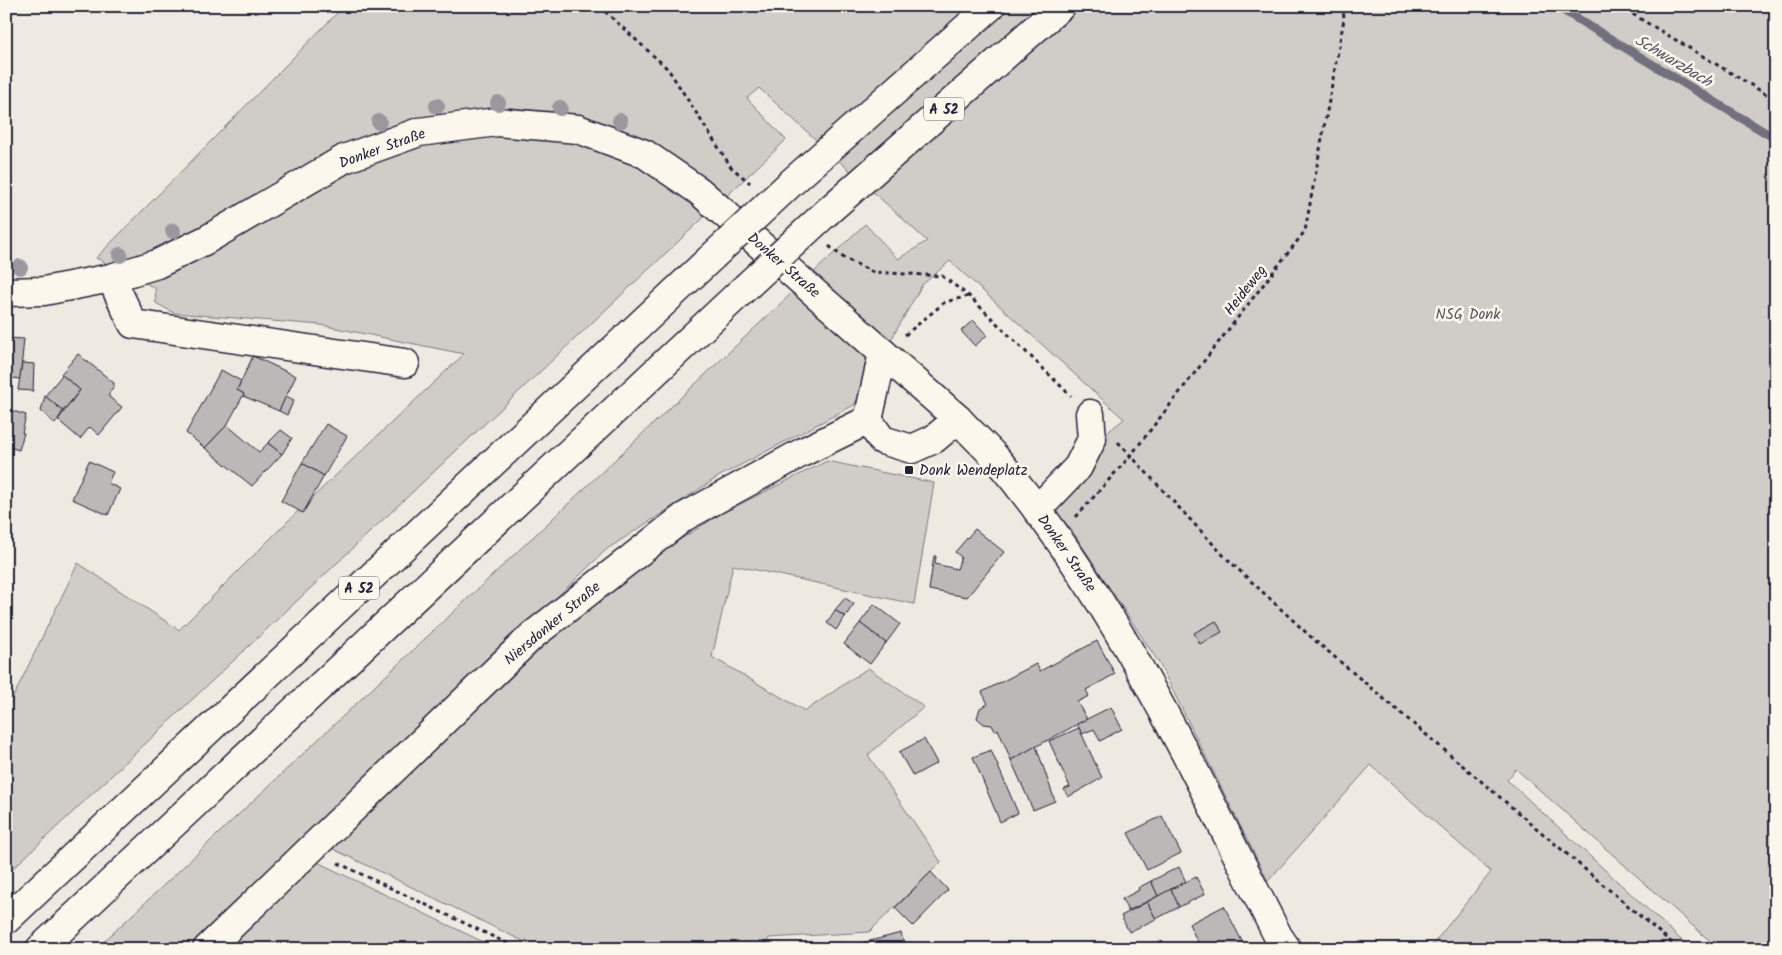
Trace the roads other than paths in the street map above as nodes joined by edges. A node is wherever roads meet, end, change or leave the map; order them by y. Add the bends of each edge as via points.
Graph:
1 (991, 6) edge
2 (1061, 6) edge
3 (111, 278) junction
4 (6, 292) edge
5 (883, 353) junction
6 (405, 363) dead end
7 (1090, 414) road end
8 (958, 419) junction
9 (868, 420) junction
10 (1037, 510) junction
11 (6, 920) edge
12 (40, 949) edge
13 (207, 949) edge
14 (1287, 949) edge

1 - 11 main road, A 52, bridge via 792,182
2 - 12 main road, A 52, bridge via 827,212
3 - 4 main road, Donker Straße via 44,291
3 - 5 main road, Donker Straße via 157,264 206,240 344,159 419,132 497,122 569,128 645,154 699,190
3 - 6 main road via 133,324
5 - 8 main road, Donker Straße
5 - 9 main road
7 - 10 main road via 1092,440 1078,467
8 - 9 main road via 934,438 912,449 882,440
8 - 10 main road, Donker Straße via 994,456
9 - 13 main road, Niersdonker Straße via 684,517 533,635
10 - 14 main road, Donker Straße via 1105,608 1151,687

